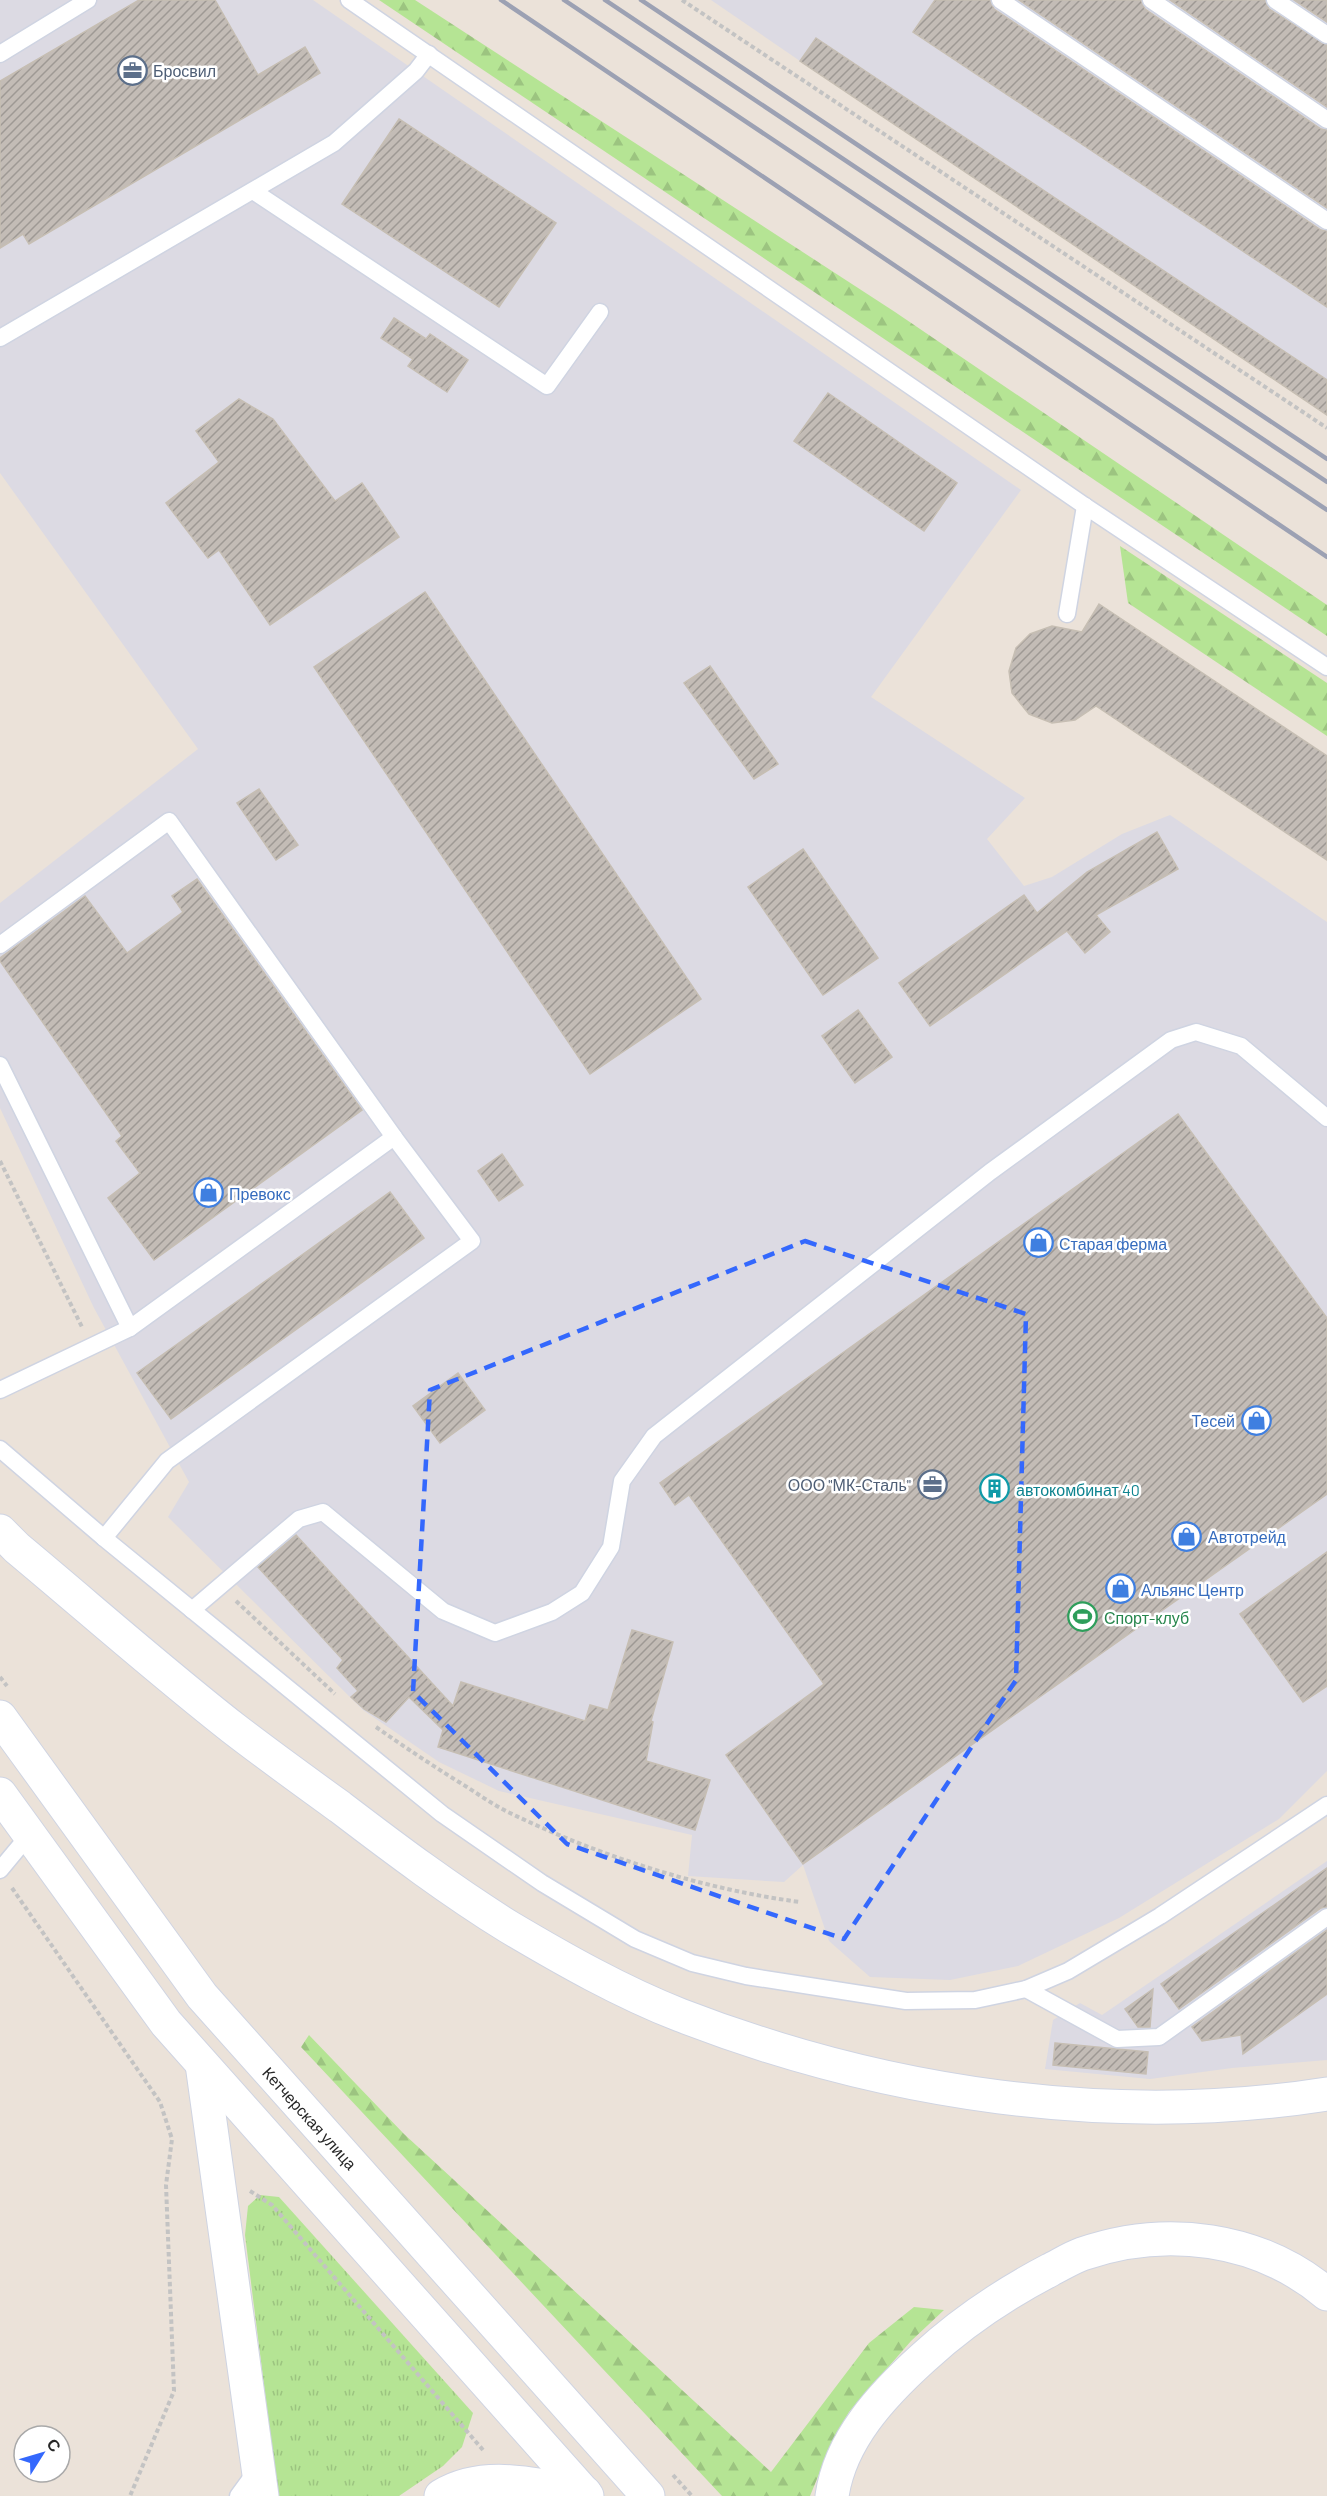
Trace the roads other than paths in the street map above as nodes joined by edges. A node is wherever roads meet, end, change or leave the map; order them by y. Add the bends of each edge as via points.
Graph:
1 (88, 0) edge
2 (350, 0) edge
3 (1000, 0) edge
4 (1151, 0) edge
5 (1275, 0) edge
6 (1327, 35) edge
7 (0, 53) edge
8 (429, 54) junction
9 (1327, 120) edge
10 (253, 191) junction
11 (1327, 221) edge
12 (600, 312) dead end
13 (0, 338) edge
14 (1085, 506) junction
15 (1067, 614) dead end
16 (1327, 667) edge
17 (0, 945) edge
18 (0, 1065) edge
19 (1327, 1118) edge
20 (393, 1137) junction
21 (130, 1329) junction
22 (0, 1390) edge
23 (0, 1449) edge
24 (0, 1531) edge
25 (104, 1538) junction
26 (192, 1610) junction
27 (0, 1717) edge
28 (0, 1794) edge
29 (1327, 1804) edge
30 (29, 1835) junction
31 (0, 1870) edge
32 (1327, 1917) edge
33 (1026, 1989) junction
34 (202, 2064) junction
35 (1327, 2094) edge
36 (1327, 2295) edge
37 (260, 2482) edge
38 (586, 2495) edge
39 (238, 2496) edge
40 (441, 2496) edge
41 (648, 2496) edge
42 (832, 2496) edge

1 - 7 lane
2 - 8 lane
3 - 11 lane
4 - 9 lane
5 - 6 lane
8 - 10 lane via 416,71 334,142
8 - 14 lane
10 - 12 lane via 547,386
10 - 13 lane
14 - 15 lane
14 - 16 lane
17 - 20 lane via 170,821
18 - 21 lane
19 - 26 lane via 1241,1046 1196,1032 1171,1040 990,1172 654,1436 621,1480 611,1547 582,1593 552,1612 495,1633 443,1611 323,1512 299,1519
20 - 21 lane
20 - 25 lane via 472,1241 167,1461
21 - 22 lane
23 - 25 lane
24 - 35 main road via 232,1727 401,1853 509,1926 596,1975 678,2014 867,2073 1025,2102 1187,2108
25 - 26 lane
26 - 33 lane via 442,1814 635,1939 692,1963 746,1976 906,2001 975,2000
27 - 41 main road, Кетчерская улица via 202,1996
28 - 30 main road
29 - 33 lane via 1160,1916 1068,1971
30 - 31 lane
30 - 34 main road via 166,2023
32 - 33 lane via 1159,2037 1117,2039
34 - 37 main road
34 - 38 main road
36 - 42 main road via 1306,2277 1255,2252 1197,2238 1139,2240 1082,2254 1012,2289 942,2341 895,2384 856,2433 835,2477
37 - 39 lane
38 - 40 main road via 509,2481 484,2481

